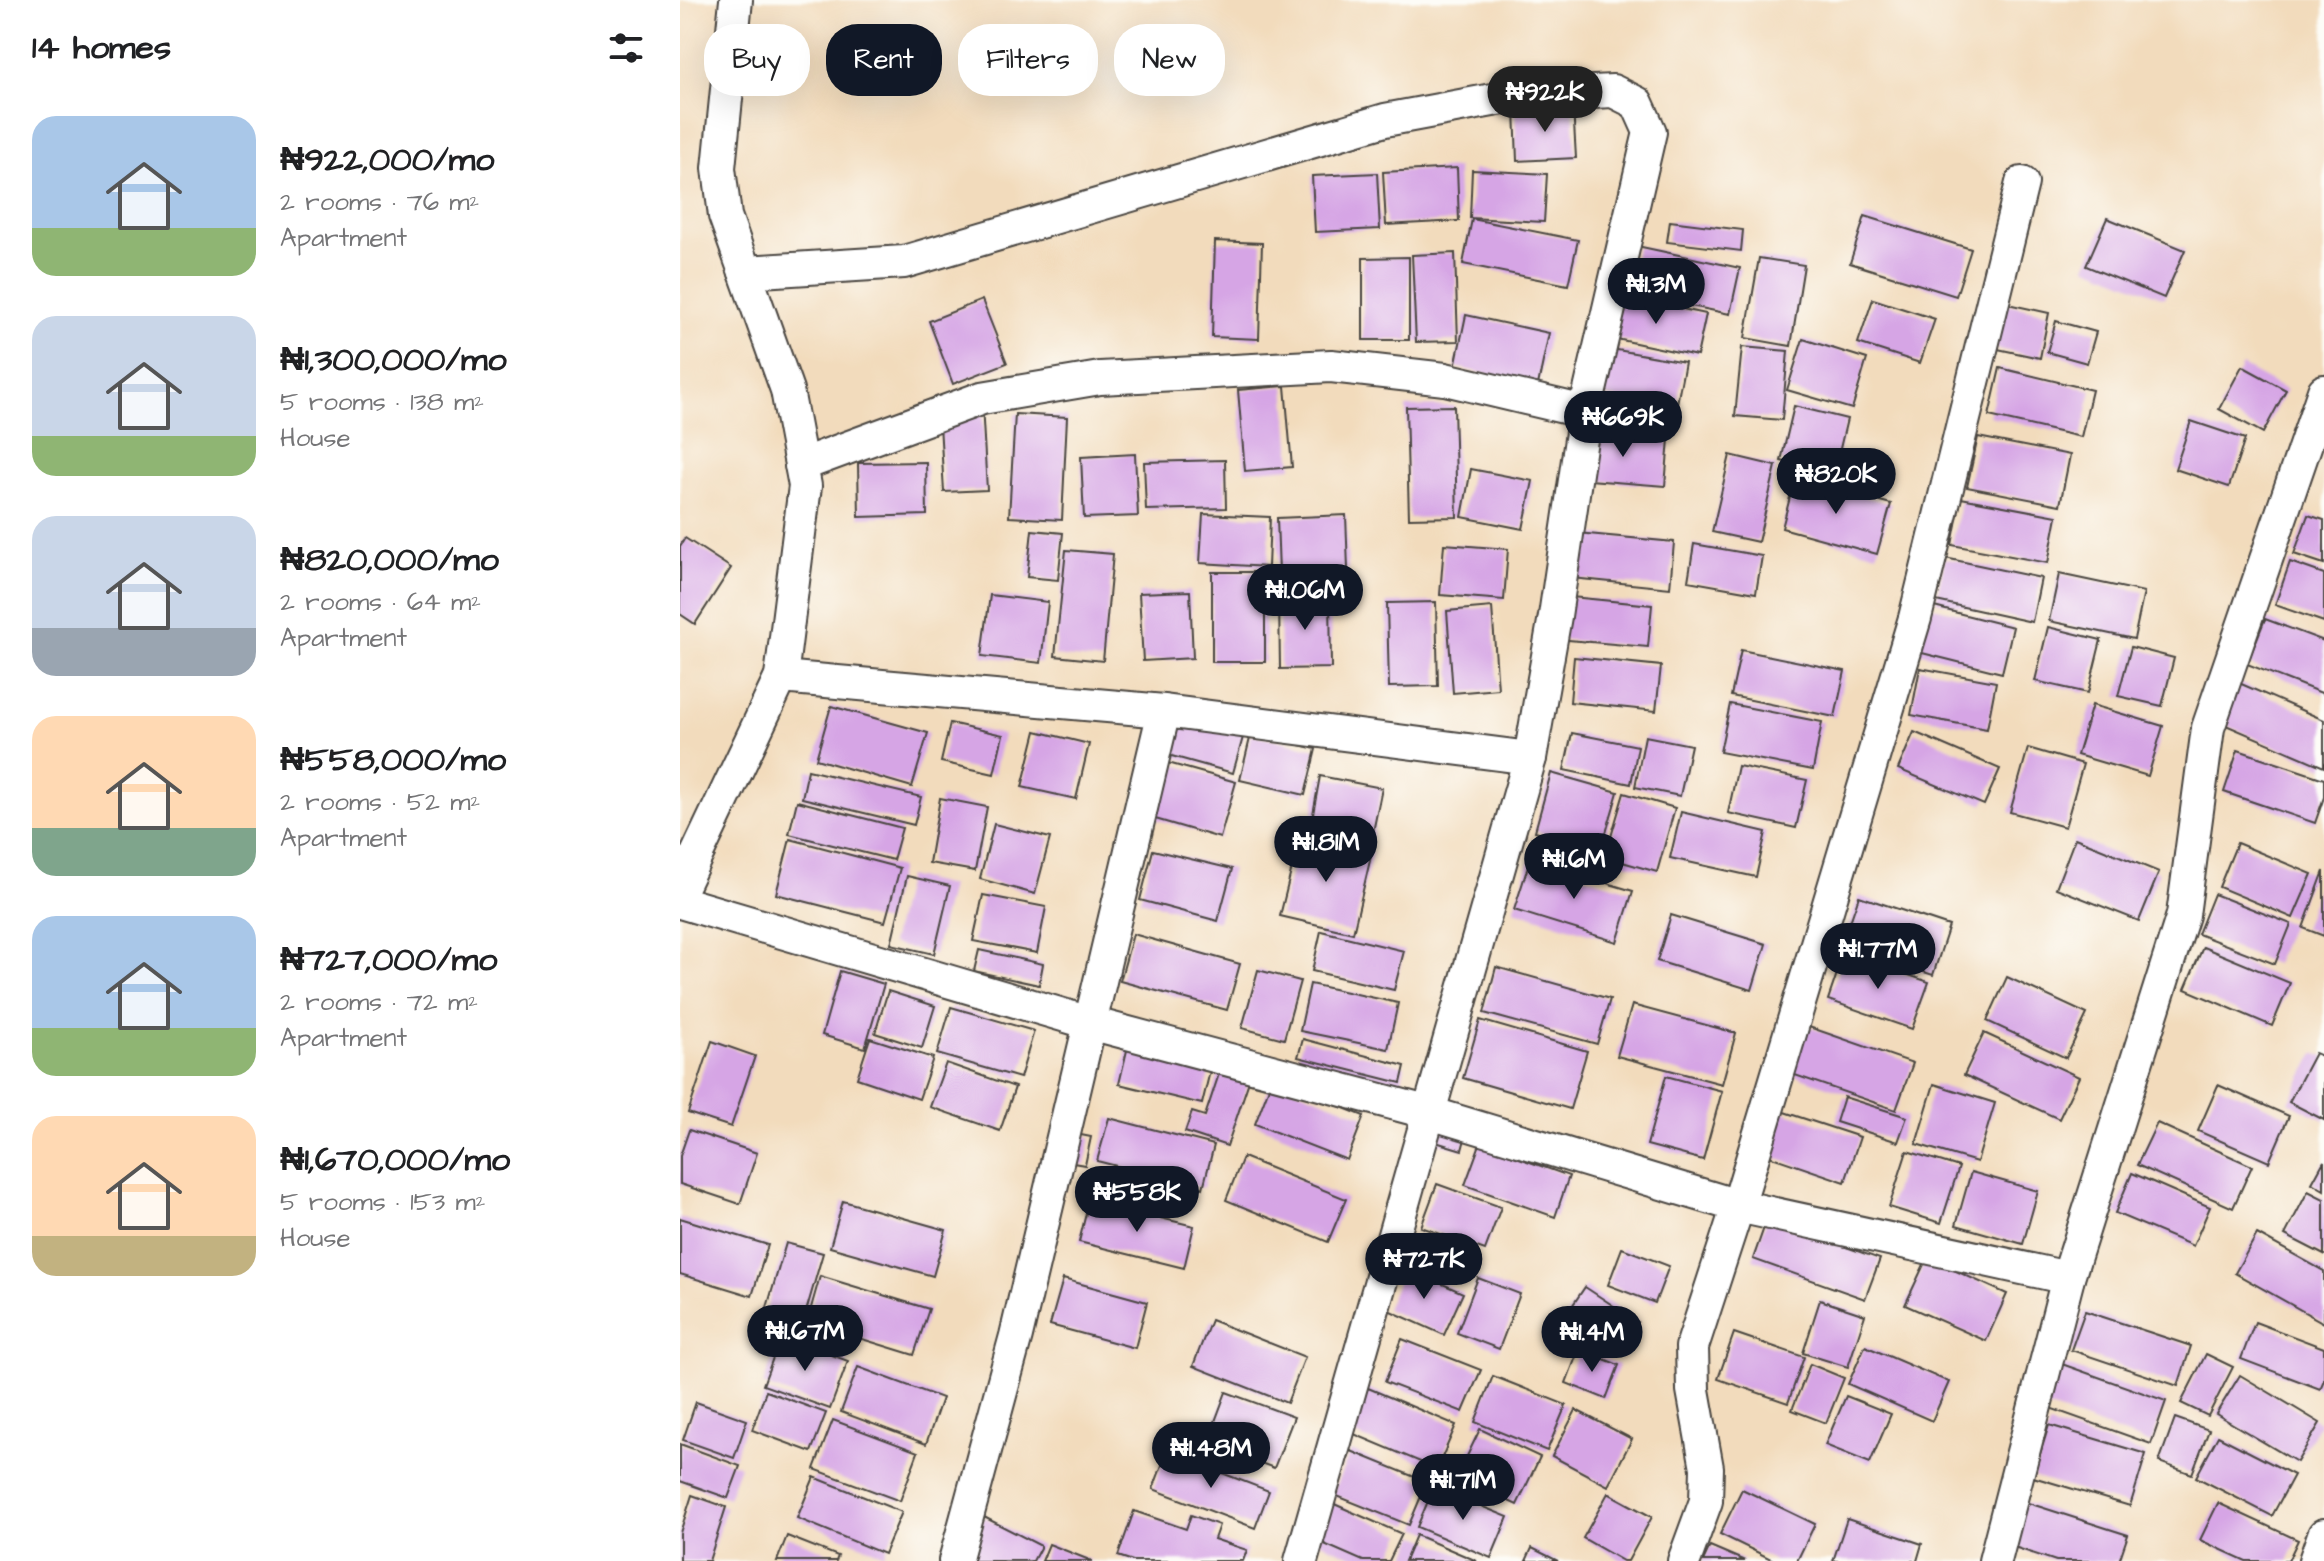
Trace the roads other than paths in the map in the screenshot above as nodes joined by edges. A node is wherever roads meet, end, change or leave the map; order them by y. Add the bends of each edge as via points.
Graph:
1 (736, 0) edge
2 (2022, 183) dead end
3 (745, 272) junction
4 (2324, 391) edge
5 (1585, 412) junction
6 (801, 465) junction
7 (781, 677) junction
8 (1164, 711) junction
9 (1530, 758) junction
10 (680, 890) edge
11 (680, 902) edge
12 (1090, 1023) junction
13 (1430, 1113) junction
14 (1738, 1206) junction
15 (2068, 1278) junction
16 (2324, 1535) edge
17 (955, 1561) edge
18 (1301, 1561) edge
19 (1684, 1561) edge
20 (1995, 1561) edge
21 (2315, 1561) edge

1 - 3 street via 719,168 725,216
2 - 14 street via 1915,618
3 - 5 street via 904,262 1385,120 1514,96 1613,91 1637,103 1650,132
3 - 6 street via 787,390
4 - 15 street via 2208,728 2183,915
5 - 6 street via 1445,379 1331,366 1100,378 982,398
5 - 9 street
6 - 7 street via 805,486
7 - 8 street
7 - 10 street
8 - 9 street
8 - 12 street
9 - 13 street
11 - 12 street
12 - 13 street
12 - 17 street via 1016,1336
13 - 14 street
13 - 18 street
14 - 15 street
14 - 19 street via 1692,1347 1706,1501
15 - 20 street
16 - 21 street

